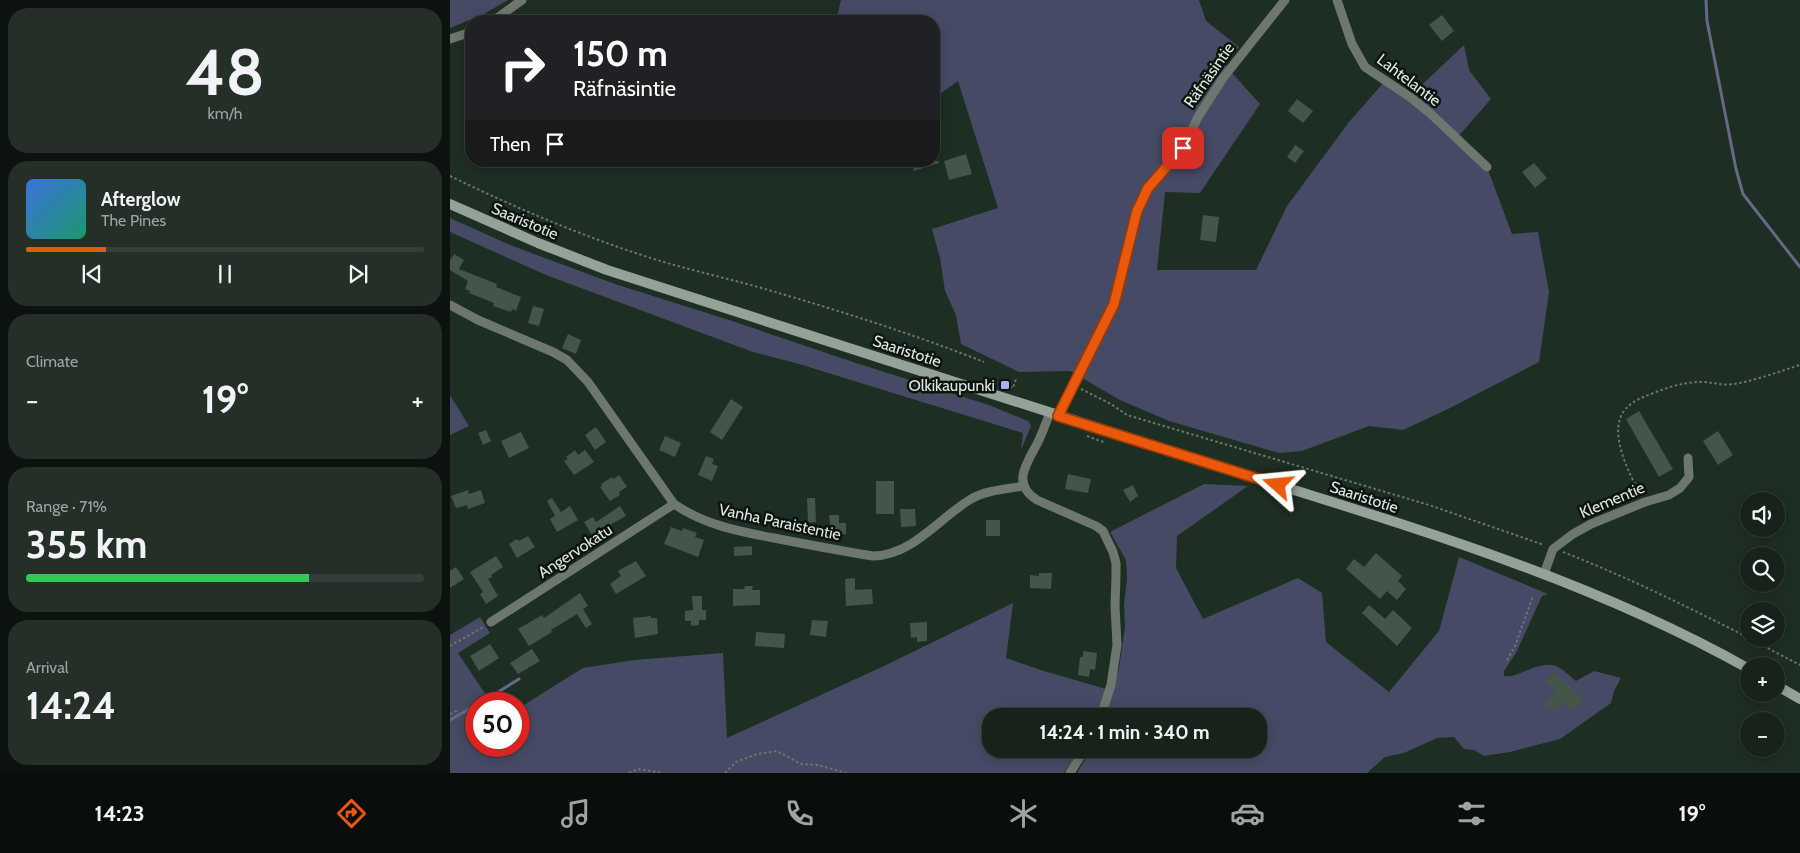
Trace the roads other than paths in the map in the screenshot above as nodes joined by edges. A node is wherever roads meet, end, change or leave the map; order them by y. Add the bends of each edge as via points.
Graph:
1 (522, 0) edge
2 (1285, 0) edge
3 (1337, 0) edge
4 (501, 15) edge
5 (465, 34) edge
6 (450, 39) edge
7 (1487, 167) dead end
8 (450, 204) edge
9 (450, 305) edge
10 (1054, 414) junction
11 (1688, 458) dead end
12 (1024, 486) junction
13 (674, 504) junction
14 (1544, 574) junction
15 (491, 622) road end
16 (1740, 665) edge
17 (1785, 690) edge
18 (1800, 699) edge
19 (1104, 708) edge
20 (1080, 758) edge
21 (1070, 773) edge

1 - 4 street
2 - 10 street, Räfnäsintie via 1223,78 1183,148 1148,188 1137,211 1114,304 1074,385
3 - 7 street, Lahtelantie via 1352,44 1365,67 1417,103
5 - 6 street
8 - 10 main road, Saaristotie via 607,270
9 - 13 street, Vanha Paraistentie via 567,360 588,382
10 - 12 street, Räfnäsintie via 1024,467
10 - 14 main road, Saaristotie via 1464,545
11 - 14 street, Klementie via 1689,477 1680,488 1573,534 1553,549
12 - 13 street, Vanha Paraistentie via 973,497 911,544 884,556 730,530 685,512
12 - 19 street via 1037,500 1088,521 1103,531 1113,552 1117,645
13 - 15 street, Angervokatu
14 - 16 main road, Saaristotie via 1675,631
17 - 18 main road
20 - 21 street

